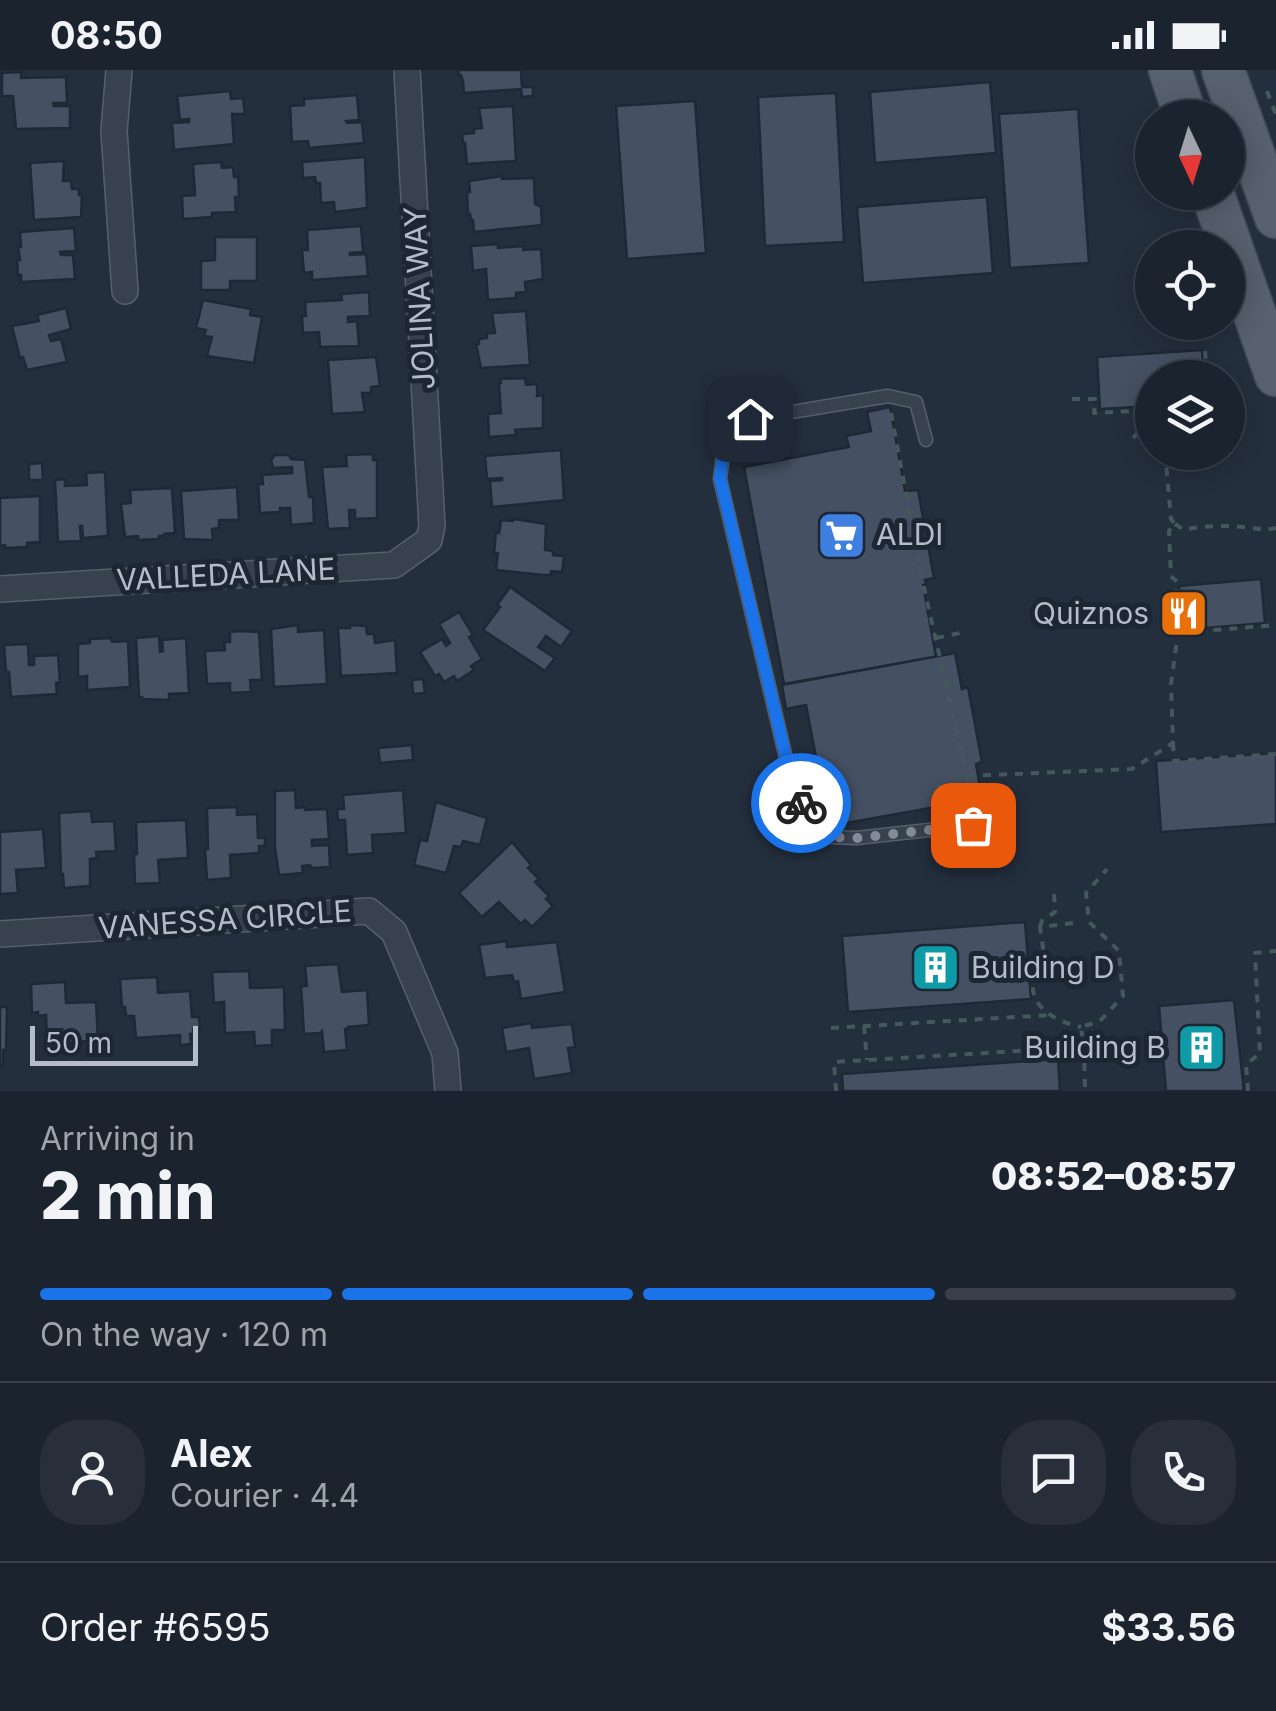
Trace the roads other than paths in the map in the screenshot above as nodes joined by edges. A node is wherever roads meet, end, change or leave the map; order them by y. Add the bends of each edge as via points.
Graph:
1 (118, 70) edge
2 (407, 70) edge
3 (1170, 70) edge
4 (1223, 70) edge
5 (1180, 100) edge
6 (1218, 210) edge
7 (1276, 218) edge
8 (125, 292) dead end
9 (1276, 375) edge
10 (926, 440) dead end
11 (432, 526) joint
12 (0, 589) edge
13 (1002, 812) dead end
14 (0, 934) edge
15 (448, 1091) edge

1 - 8 street via 114,131
2 - 11 street, JOLINA WAY
3 - 5 main road
4 - 7 main road
6 - 9 main road
10 - 13 lane via 916,402 888,396 750,419 724,448 720,478 804,810 832,837 857,838 973,825
11 - 12 street, VALLEDA LANE via 428,540 394,566
14 - 15 street, VANESSA CIRCLE via 369,911 394,932 446,1053

